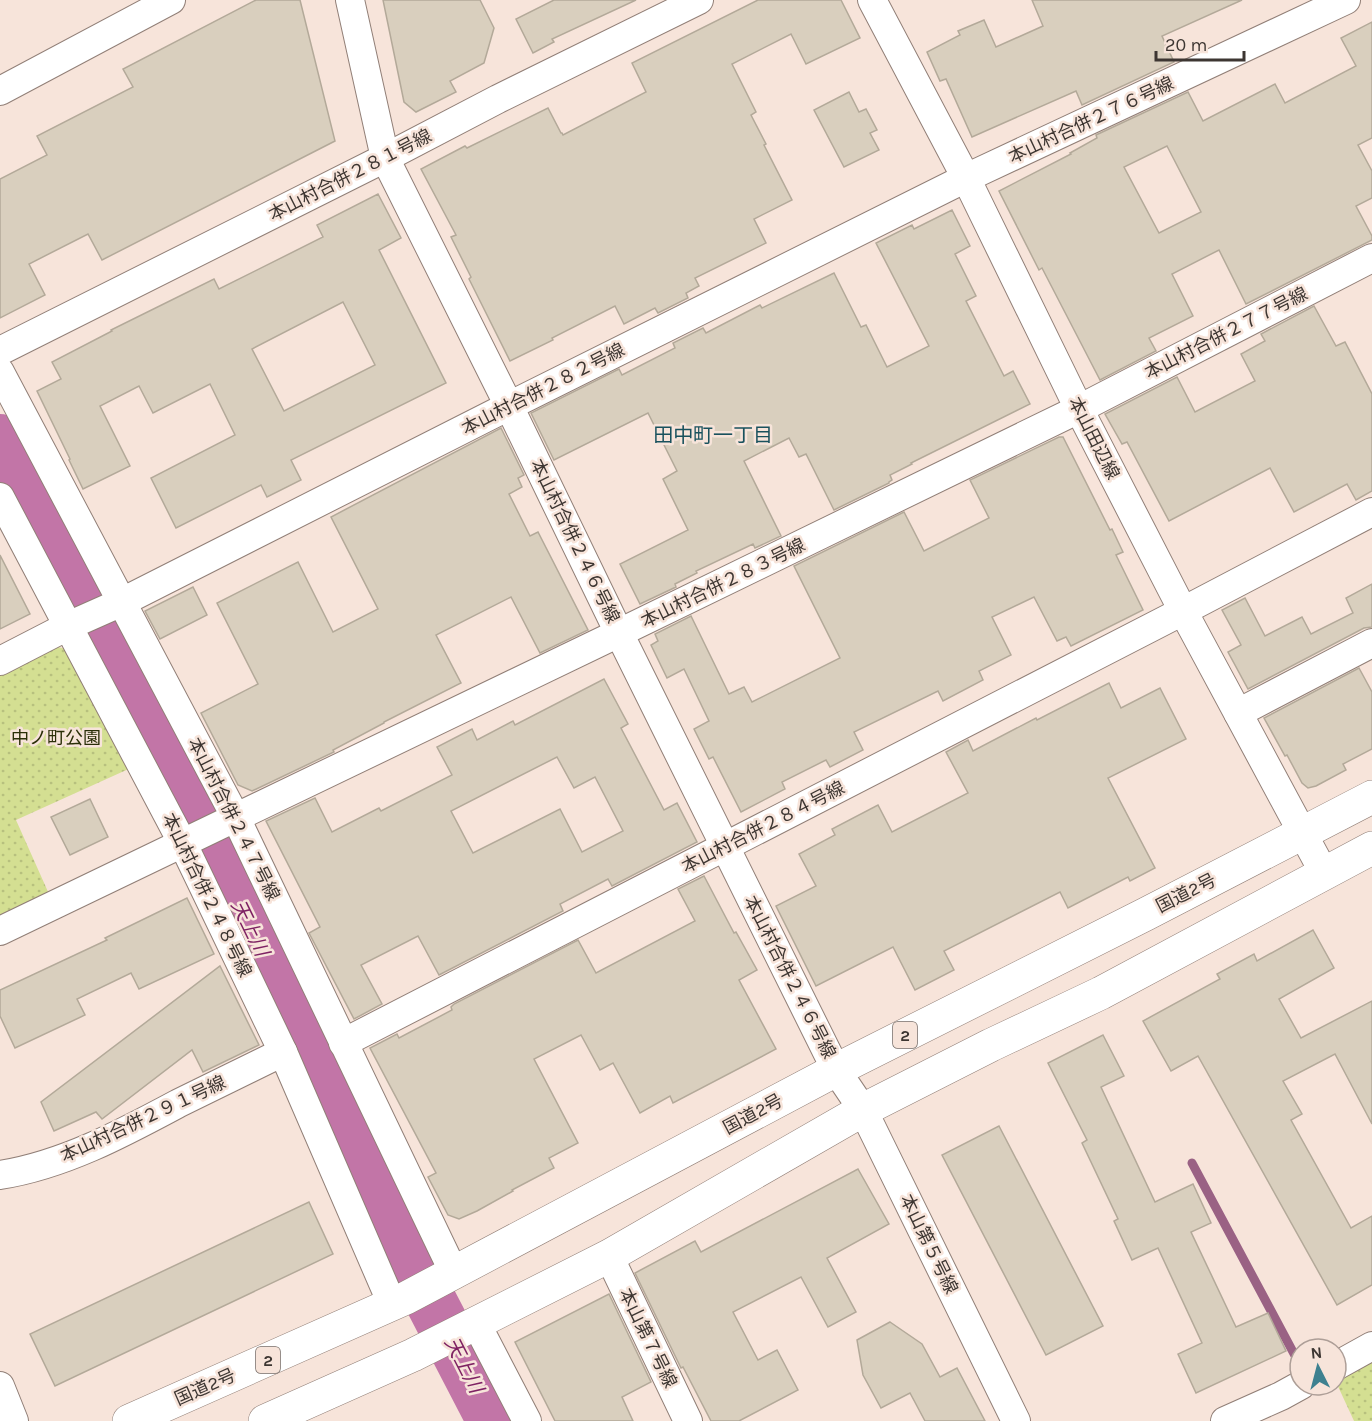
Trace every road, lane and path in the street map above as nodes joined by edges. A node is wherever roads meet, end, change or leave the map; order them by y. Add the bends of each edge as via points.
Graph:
1 (171, 0) edge
2 (350, 0) edge
3 (699, 0) edge
4 (872, 0) edge
5 (1346, 0) edge
6 (0, 91) edge
7 (385, 158) junction
8 (966, 178) junction
9 (1372, 258) edge
10 (0, 351) edge
11 (0, 372) edge
12 (509, 406) junction
13 (1079, 409) junction
14 (0, 497) edge
15 (1372, 512) edge
16 (122, 602) junction
17 (1183, 611) junction
18 (68, 626) junction
19 (619, 633) junction
20 (1372, 643) edge
21 (0, 661) edge
22 (1238, 713) junction
23 (1372, 797) edge
24 (236, 818) junction
25 (1302, 833) junction
26 (183, 844) junction
27 (724, 847) junction
28 (1372, 848) edge
29 (1324, 873) junction
30 (0, 931) edge
31 (343, 1042) junction
32 (283, 1052) junction
33 (836, 1070) junction
34 (863, 1110) junction
35 (0, 1175) edge
36 (609, 1256) junction
37 (447, 1276) junction
38 (399, 1301) junction
39 (471, 1326) junction
40 (1372, 1346) edge
41 (1348, 1359) edge
42 (0, 1386) edge
43 (1288, 1392) edge
44 (14, 1421) edge
45 (129, 1421) edge
46 (265, 1421) edge
47 (527, 1421) edge
48 (688, 1421) edge
49 (1016, 1421) edge
50 (1225, 1421) edge

1 - 6 street
2 - 7 street, 本山村合併２４６号線
3 - 7 street, 本山村合併２８１号線
4 - 8 street, 本山田辺線
5 - 8 street, 本山村合併２７６号線
7 - 10 street, 本山村合併２８１号線
7 - 12 street, 本山村合併２４６号線
8 - 12 street, 本山村合併２８２号線
8 - 13 street, 本山田辺線
9 - 13 street, 本山村合併２７７号線
11 - 16 street, 本山村合併２４７号線
12 - 16 street, 本山村合併２８２号線
12 - 19 street, 本山村合併２４６号線
13 - 17 street, 本山田辺線
13 - 19 street, 本山村合併２８３号線
14 - 18 street, 本山村合併２４８号線
15 - 17 street, 本山村合併２８４号線
16 - 18 street, 本山村合併２８２号線
16 - 24 street, 本山村合併２４７号線
17 - 22 street, 本山田辺線
17 - 27 street, 本山村合併２８４号線
18 - 21 street, 本山村合併２８２号線
18 - 26 street, 本山村合併２４８号線
19 - 24 street, 本山村合併２８３号線
19 - 27 street, 本山村合併２４６号線
20 - 22 street
22 - 25 street, 本山田辺線
23 - 25 highway, 国道2号 / 2
24 - 26 street, 本山村合併２８３号線
24 - 31 street, 本山村合併２４７号線
25 - 29 street, 本山田辺線
25 - 33 highway, 国道2号 / 2
26 - 30 street, 本山村合併２８３号線
26 - 32 street, 本山村合併２４８号線
27 - 31 street, 本山村合併２８４号線
27 - 33 street, 本山村合併２４６号線
28 - 29 highway
29 - 34 highway via 1101,993
31 - 37 street, 本山村合併２４７号線
32 - 35 street, 本山村合併２９１号線 via 69,1156
32 - 38 street, 本山村合併２４８号線
33 - 34 street, 本山第５号線
33 - 37 highway, 国道2号 / 2
34 - 36 highway
34 - 49 street, 本山第５号線
36 - 39 highway
36 - 48 street, 本山第７号線
37 - 38 highway, 国道2号 / 2
38 - 45 highway, 国道2号 / 2
39 - 46 highway
39 - 47 street
40 - 41 street
42 - 44 street
43 - 50 street

